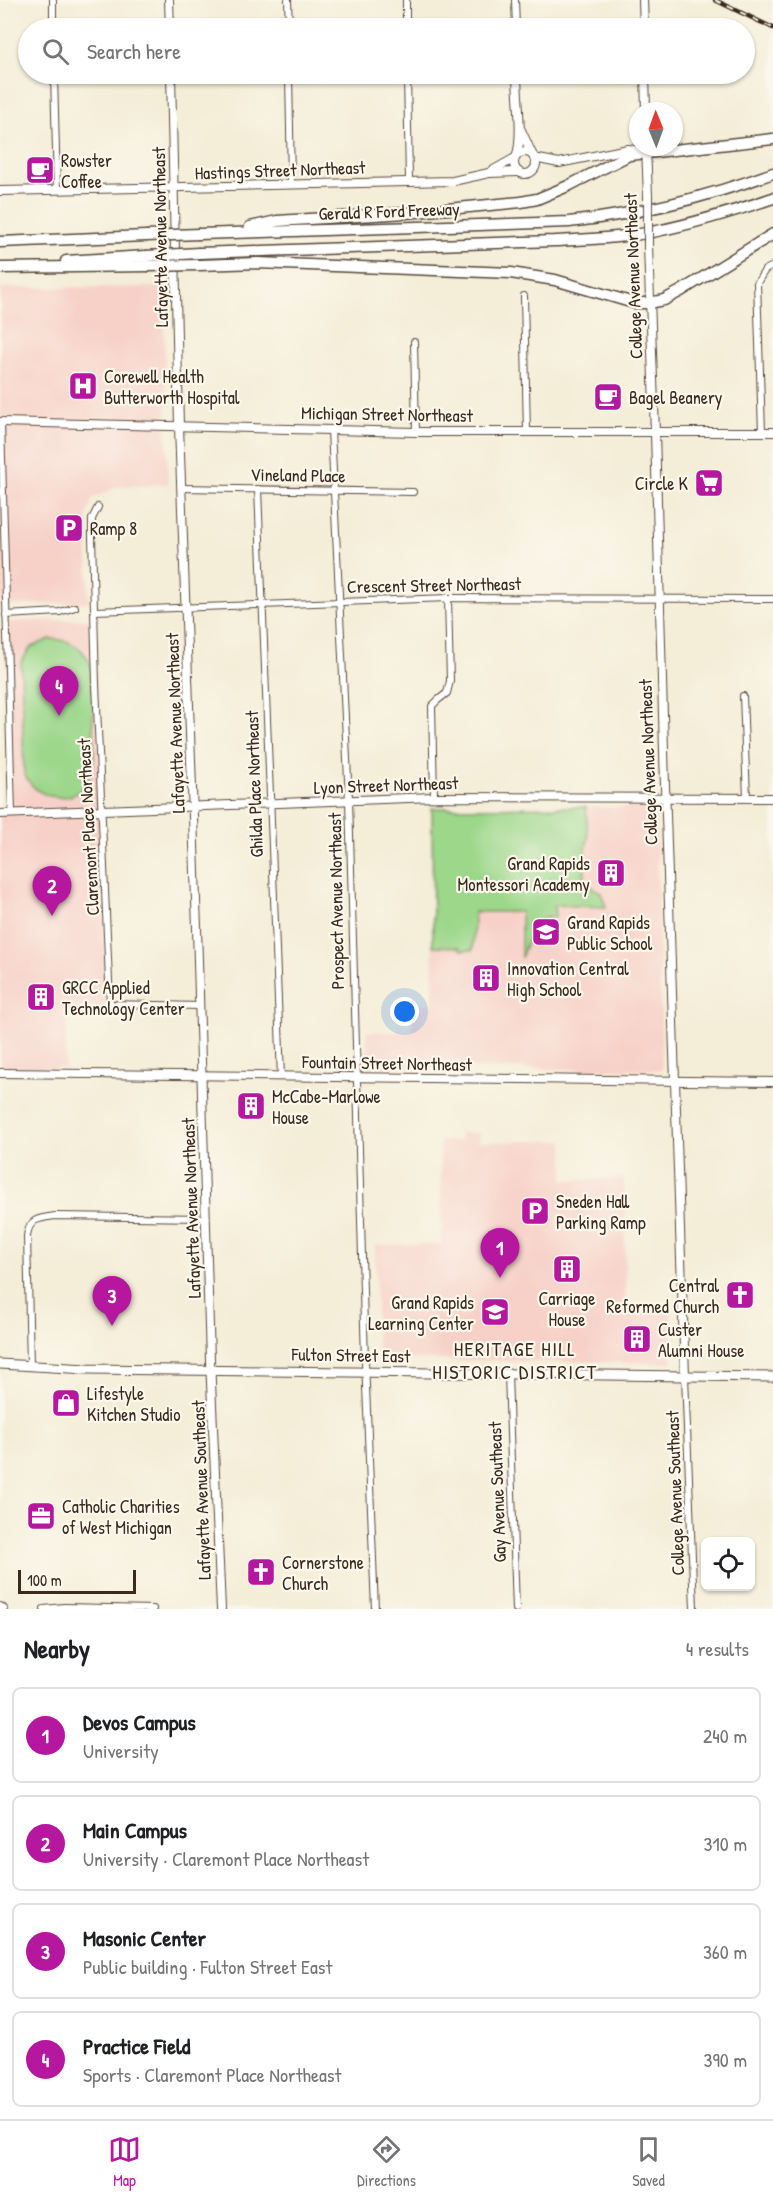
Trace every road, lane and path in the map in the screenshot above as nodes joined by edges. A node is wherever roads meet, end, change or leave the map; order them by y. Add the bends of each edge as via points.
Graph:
1 (53, 0) edge
2 (169, 0) edge
3 (288, 0) edge
4 (406, 0) edge
5 (643, 0) edge
6 (516, 2) edge
7 (53, 18) edge
8 (170, 18) edge
9 (288, 18) edge
10 (406, 18) edge
11 (516, 18) edge
12 (644, 18) edge
13 (54, 84) edge
14 (171, 84) edge
15 (289, 84) edge
16 (407, 84) edge
17 (517, 84) edge
18 (645, 84) edge
19 (646, 102) edge
20 (520, 129) junction
21 (773, 139) edge
22 (683, 147) edge
23 (629, 149) edge
24 (629, 155) edge
25 (516, 156) junction
26 (647, 156) edge
27 (534, 157) junction
28 (518, 172) junction
29 (489, 173) junction
30 (773, 173) edge
31 (410, 181) junction
32 (291, 183) junction
33 (174, 188) junction
34 (57, 190) junction
35 (0, 191) edge
36 (773, 198) edge
37 (223, 233) junction
38 (773, 234) edge
39 (0, 241) edge
40 (199, 259) junction
41 (773, 266) edge
42 (0, 267) edge
43 (524, 296) dead end
44 (650, 303) junction
45 (414, 342) dead end
46 (0, 422) edge
47 (179, 426) junction
48 (331, 430) junction
49 (416, 432) junction
50 (655, 432) junction
51 (762, 432) junction
52 (773, 432) edge
53 (527, 433) junction
54 (182, 488) junction
55 (258, 489) junction
56 (335, 490) junction
57 (413, 492) dead end
58 (98, 507) dead end
59 (448, 598) junction
60 (773, 599) edge
61 (659, 600) junction
62 (340, 602) junction
63 (263, 604) junction
64 (75, 607) dead end
65 (186, 608) junction
66 (95, 611) junction
67 (6, 615) junction
68 (742, 696) dead end
69 (434, 797) junction
70 (665, 797) junction
71 (747, 798) junction
72 (773, 798) edge
73 (349, 800) junction
74 (269, 804) junction
75 (193, 806) junction
76 (102, 810) junction
77 (12, 813) junction
78 (0, 814) edge
79 (200, 1006) junction
80 (0, 1072) edge
81 (202, 1076) junction
82 (280, 1077) junction
83 (356, 1078) junction
84 (675, 1082) junction
85 (773, 1082) edge
86 (206, 1218) junction
87 (0, 1364) edge
88 (30, 1365) junction
89 (210, 1371) junction
90 (365, 1372) junction
91 (508, 1374) junction
92 (686, 1376) junction
93 (773, 1377) edge
94 (44, 1609) edge
95 (153, 1609) edge
96 (221, 1609) edge
97 (375, 1609) edge
98 (516, 1609) edge
99 (694, 1609) edge

1 - 7 street
2 - 8 street
3 - 9 street
4 - 10 street
5 - 12 main road
6 - 11 street
13 - 34 street
14 - 33 street, Lafayette Avenue Northeast
15 - 32 street
16 - 31 street
17 - 20 street
18 - 19 main road
20 - 25 street
20 - 27 street
21 - 22 highway
23 - 27 street via 559,163
24 - 37 highway via 537,199 277,221
25 - 27 street via 523,152
25 - 28 street via 513,165
25 - 29 street, Hastings Street Northeast
26 - 44 main road, College Avenue Northeast, bridge
27 - 28 street via 531,172
28 - 29 street, Hastings Street Northeast
29 - 31 street, Hastings Street Northeast via 453,181
30 - 37 highway, Gerald R Ford Freeway via 676,204 569,222
31 - 32 street, Hastings Street Northeast
32 - 33 street, Hastings Street Northeast
33 - 34 street, Hastings Street Northeast
33 - 47 street, Lafayette Avenue Northeast
34 - 35 street, Hastings Street Northeast
36 - 40 highway, Gerald R Ford Freeway via 655,231 604,237
37 - 39 highway, Gerald R Ford Freeway, bridge
38 - 44 highway via 681,291
40 - 42 highway, Gerald R Ford Freeway, bridge
40 - 44 highway via 511,273 555,280 634,303
41 - 51 street via 765,270 757,283
43 - 53 street
44 - 50 main road, College Avenue Northeast
45 - 49 street
46 - 47 main road, Michigan Street Northeast
46 - 67 street
47 - 48 main road, Michigan Street Northeast
47 - 54 street, Lafayette Avenue Northeast
48 - 49 main road, Michigan Street Northeast
48 - 56 street, Prospect Avenue Northeast
49 - 53 main road, Michigan Street Northeast
50 - 51 main road, Michigan Street Northeast
50 - 53 main road, Michigan Street Northeast
50 - 61 street, College Avenue Northeast
51 - 52 main road, Michigan Street Northeast
54 - 55 street, Vineland Place
54 - 65 street, Lafayette Avenue Northeast
55 - 56 street, Vineland Place
55 - 63 street, Ghilda Place Northeast
56 - 57 street, Vineland Place
56 - 62 street, Prospect Avenue Northeast
58 - 66 street, Claremont Place Northeast via 92,519
59 - 61 street, Crescent Street Northeast
59 - 62 street, Crescent Street Northeast
59 - 69 street via 450,681 447,693 432,706
60 - 61 street, Crescent Street Northeast
61 - 70 street, College Avenue Northeast
62 - 63 street, Crescent Street Northeast
62 - 73 street, Prospect Avenue Northeast
63 - 65 street, Crescent Street Northeast
63 - 74 street, Ghilda Place Northeast
64 - 67 street via 60,612
65 - 66 street, Crescent Street Northeast
65 - 75 street, Lafayette Avenue Northeast
66 - 76 street, Claremont Place Northeast
67 - 77 street
68 - 71 street
69 - 70 street, Lyon Street Northeast
69 - 73 street, Lyon Street Northeast
70 - 71 street, Lyon Street Northeast
70 - 84 street, College Avenue Northeast
71 - 72 street, Lyon Street Northeast
73 - 74 street, Lyon Street Northeast
73 - 83 street, Prospect Avenue Northeast
74 - 75 street, Lyon Street Northeast
74 - 82 street, Ghilda Place Northeast
75 - 76 street, Lyon Street Northeast
75 - 79 street, Lafayette Avenue Northeast
76 - 77 street, Lyon Street Northeast
76 - 79 street, Claremont Place Northeast via 110,1004
77 - 78 street, Lyon Street Northeast
79 - 81 street, Lafayette Avenue Northeast
80 - 81 street, Fountain Street Northeast
81 - 82 street, Fountain Street Northeast
81 - 86 street, Lafayette Avenue Northeast
82 - 83 street, Fountain Street Northeast
83 - 84 street, Fountain Street Northeast
83 - 90 street, Prospect Avenue Northeast
84 - 85 street, Fountain Street Northeast
84 - 92 street, College Avenue Northeast
86 - 88 street via 55,1216 32,1221 28,1227
86 - 89 street, Lafayette Avenue Northeast
87 - 88 main road, Fulton Street East
88 - 89 main road, Fulton Street East
89 - 90 main road, Fulton Street East
89 - 96 street, Lafayette Avenue Southeast
90 - 91 main road, Fulton Street East
90 - 97 street, Prospect Avenue Northeast
91 - 92 main road, Fulton Street East
91 - 98 street, Gay Avenue Southeast
92 - 93 main road, Fulton Street East
92 - 99 street, College Avenue Southeast
94 - 95 street

